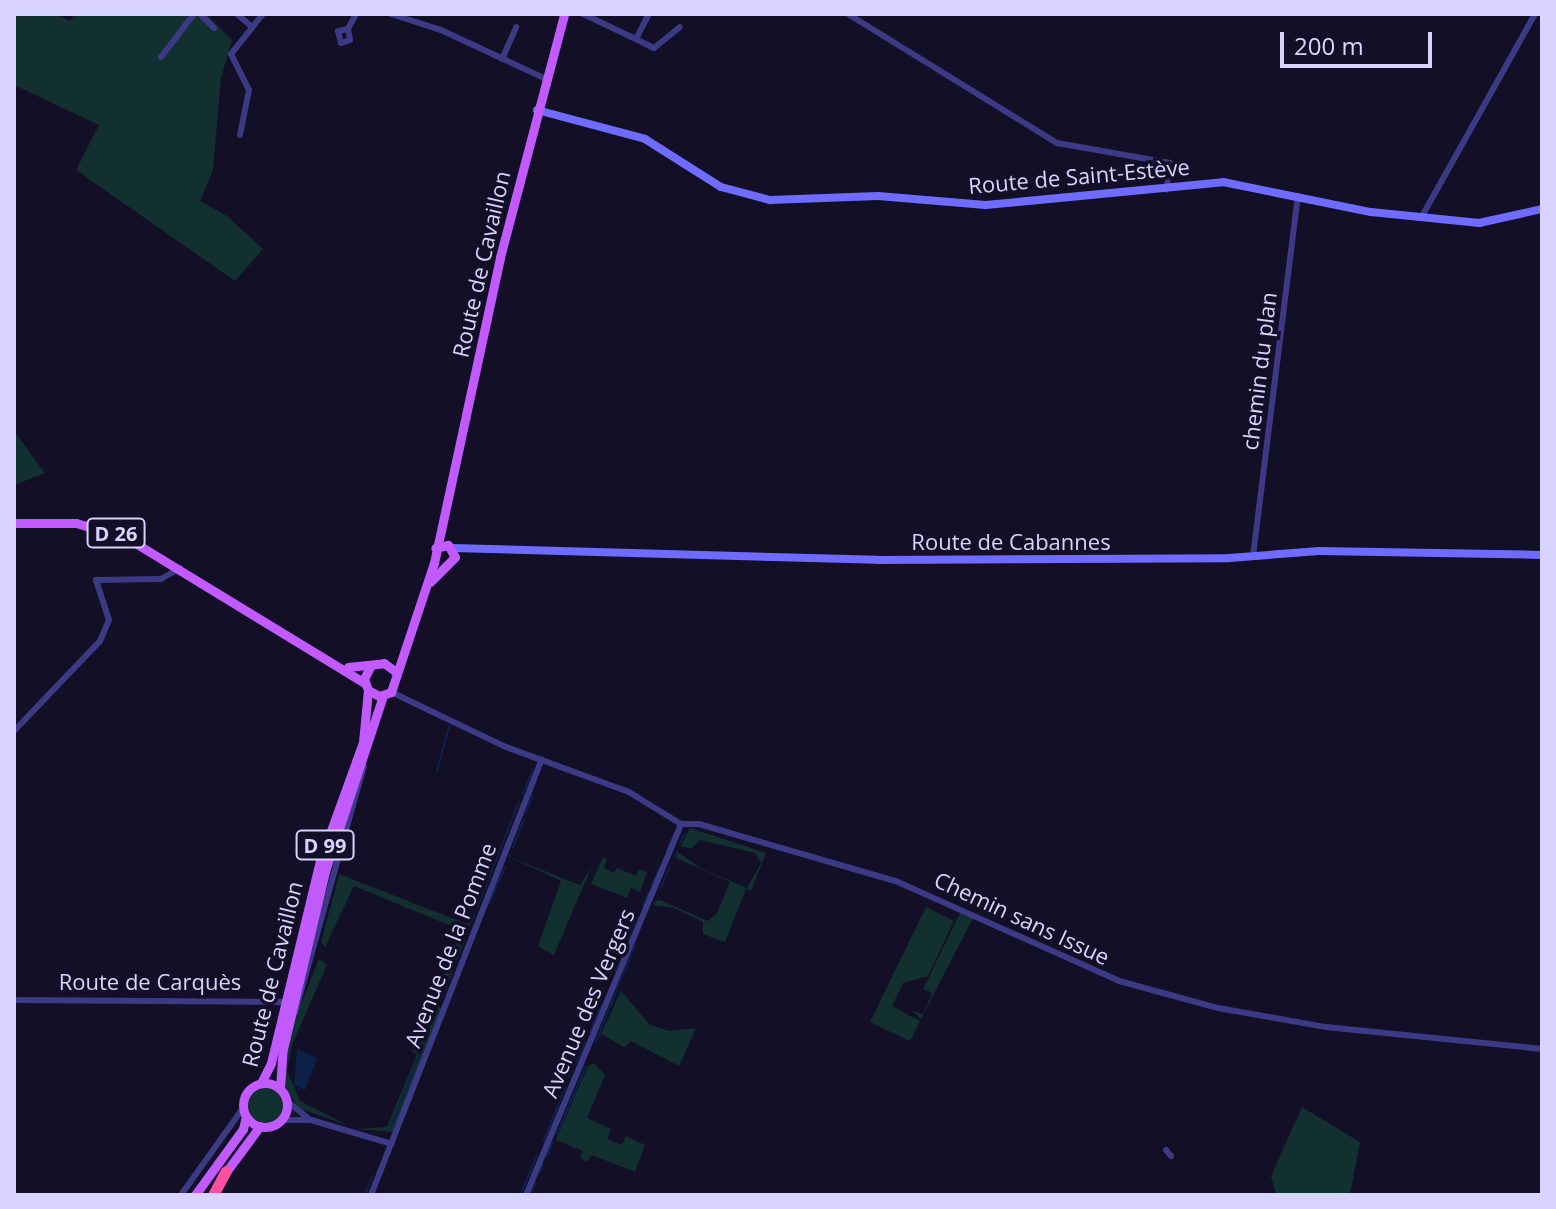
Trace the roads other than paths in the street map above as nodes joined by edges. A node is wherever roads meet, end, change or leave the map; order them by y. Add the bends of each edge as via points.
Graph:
1 (197, 14) edge
2 (237, 14) edge
3 (263, 14) edge
4 (356, 14) edge
5 (428, 14) edge
6 (564, 14) edge
7 (649, 14) edge
8 (848, 14) edge
9 (1535, 14) edge
10 (395, 15) edge
11 (588, 15) edge
12 (429, 25) junction
13 (251, 26) junction
14 (516, 27) dead end
15 (680, 27) dead end
16 (214, 28) dead end
17 (348, 29) dead end
18 (636, 39) junction
19 (161, 57) dead end
20 (502, 59) junction
21 (548, 80) junction
22 (537, 110) junction
23 (240, 135) dead end
24 (1166, 190) junction
25 (1298, 196) junction
26 (1542, 209) edge
27 (1421, 218) junction
28 (14, 523) edge
29 (443, 524) junction
30 (450, 546) junction
31 (435, 548) junction
32 (480, 549) junction
33 (1253, 554) junction
34 (1542, 555) edge
35 (455, 560) junction
36 (434, 563) junction
37 (180, 568) junction
38 (444, 568) junction
39 (425, 588) junction
40 (402, 647) junction
41 (387, 664) junction
42 (342, 665) junction
43 (370, 667) junction
44 (396, 677) junction
45 (366, 686) junction
46 (387, 694) junction
47 (412, 698) junction
48 (14, 731) edge
49 (542, 759) junction
50 (681, 824) junction
51 (14, 1000) edge
52 (285, 1002) junction
53 (1542, 1049) edge
54 (261, 1083) junction
55 (280, 1088) junction
56 (288, 1102) junction
57 (245, 1112) junction
58 (282, 1120) junction
59 (311, 1120) junction
60 (260, 1126) junction
61 (392, 1144) junction
62 (1166, 1150) dead end
63 (1171, 1156) dead end
64 (226, 1171) joint
65 (181, 1195) edge
66 (195, 1195) edge
67 (212, 1195) edge
68 (371, 1195) edge
69 (526, 1195) edge

1 - 16 street
1 - 19 street
2 - 13 street
3 - 13 street
4 - 17 street
5 - 12 street
6 - 21 main road, Route de Cavaillon
7 - 18 street
8 - 24 street via 1057,143 1170,163
9 - 27 street
10 - 12 street
11 - 18 street
12 - 20 street
13 - 23 street via 231,54 249,90
14 - 20 street
15 - 18 street via 654,48
20 - 21 street
21 - 22 main road, Route de Cavaillon
22 - 24 main road, Route de Saint-Estève via 645,139 721,187 770,200 878,196 986,205
22 - 29 main road, Route de Cavaillon
24 - 25 main road, Route de Saint-Estève via 1223,182
25 - 27 main road, Route de Saint-Estève
25 - 33 street, chemin du plan
26 - 27 main road, Route de Saint-Estève via 1493,222
28 - 37 main road, D 26 via 97,527
29 - 30 main road, Route de Cavaillon
29 - 31 main road, Route de Cavaillon
30 - 31 main road
30 - 32 main road, Route de Cabannes
30 - 35 main road, Route de Cavaillon
31 - 36 main road, Route de Cavaillon
32 - 33 main road, Route de Cabannes via 877,560
32 - 35 main road, Route de Cabannes
33 - 34 main road, Route de Cabannes
35 - 38 main road
36 - 38 main road
36 - 39 main road
37 - 42 main road, D 26
37 - 48 street via 161,579 96,580 109,620 100,641
38 - 39 main road
39 - 40 main road
40 - 41 main road
40 - 44 main road
41 - 43 main road
41 - 44 main road
42 - 43 main road, D 26
42 - 45 main road, D 26
43 - 45 main road, Route de Cavaillon
44 - 46 main road, Route de Cavaillon
44 - 47 street
45 - 46 main road
45 - 52 main road, Route de Cavaillon / D 99 via 367,727 320,861
46 - 47 street
46 - 55 main road, Route de Cavaillon / D 99 via 325,871 288,1027
47 - 49 street via 506,747
49 - 50 street via 629,792
49 - 61 street, Avenue de la Pomme
50 - 53 street, Chemin sans Issue via 699,824 898,882 1097,973 1218,1008 1326,1027
50 - 69 street, Avenue des Vergers
51 - 52 street, Route de Carquès
52 - 54 main road, Route de Cavaillon / D 99
54 - 55 main road
54 - 57 main road via 246,1093
55 - 56 main road
56 - 58 main road
56 - 59 street
57 - 60 main road
57 - 65 street
57 - 66 main road via 243,1129
58 - 59 street
58 - 60 main road
59 - 61 street
60 - 64 main road
61 - 68 street, Avenue de la Pomme
62 - 63 street
64 - 67 highway

